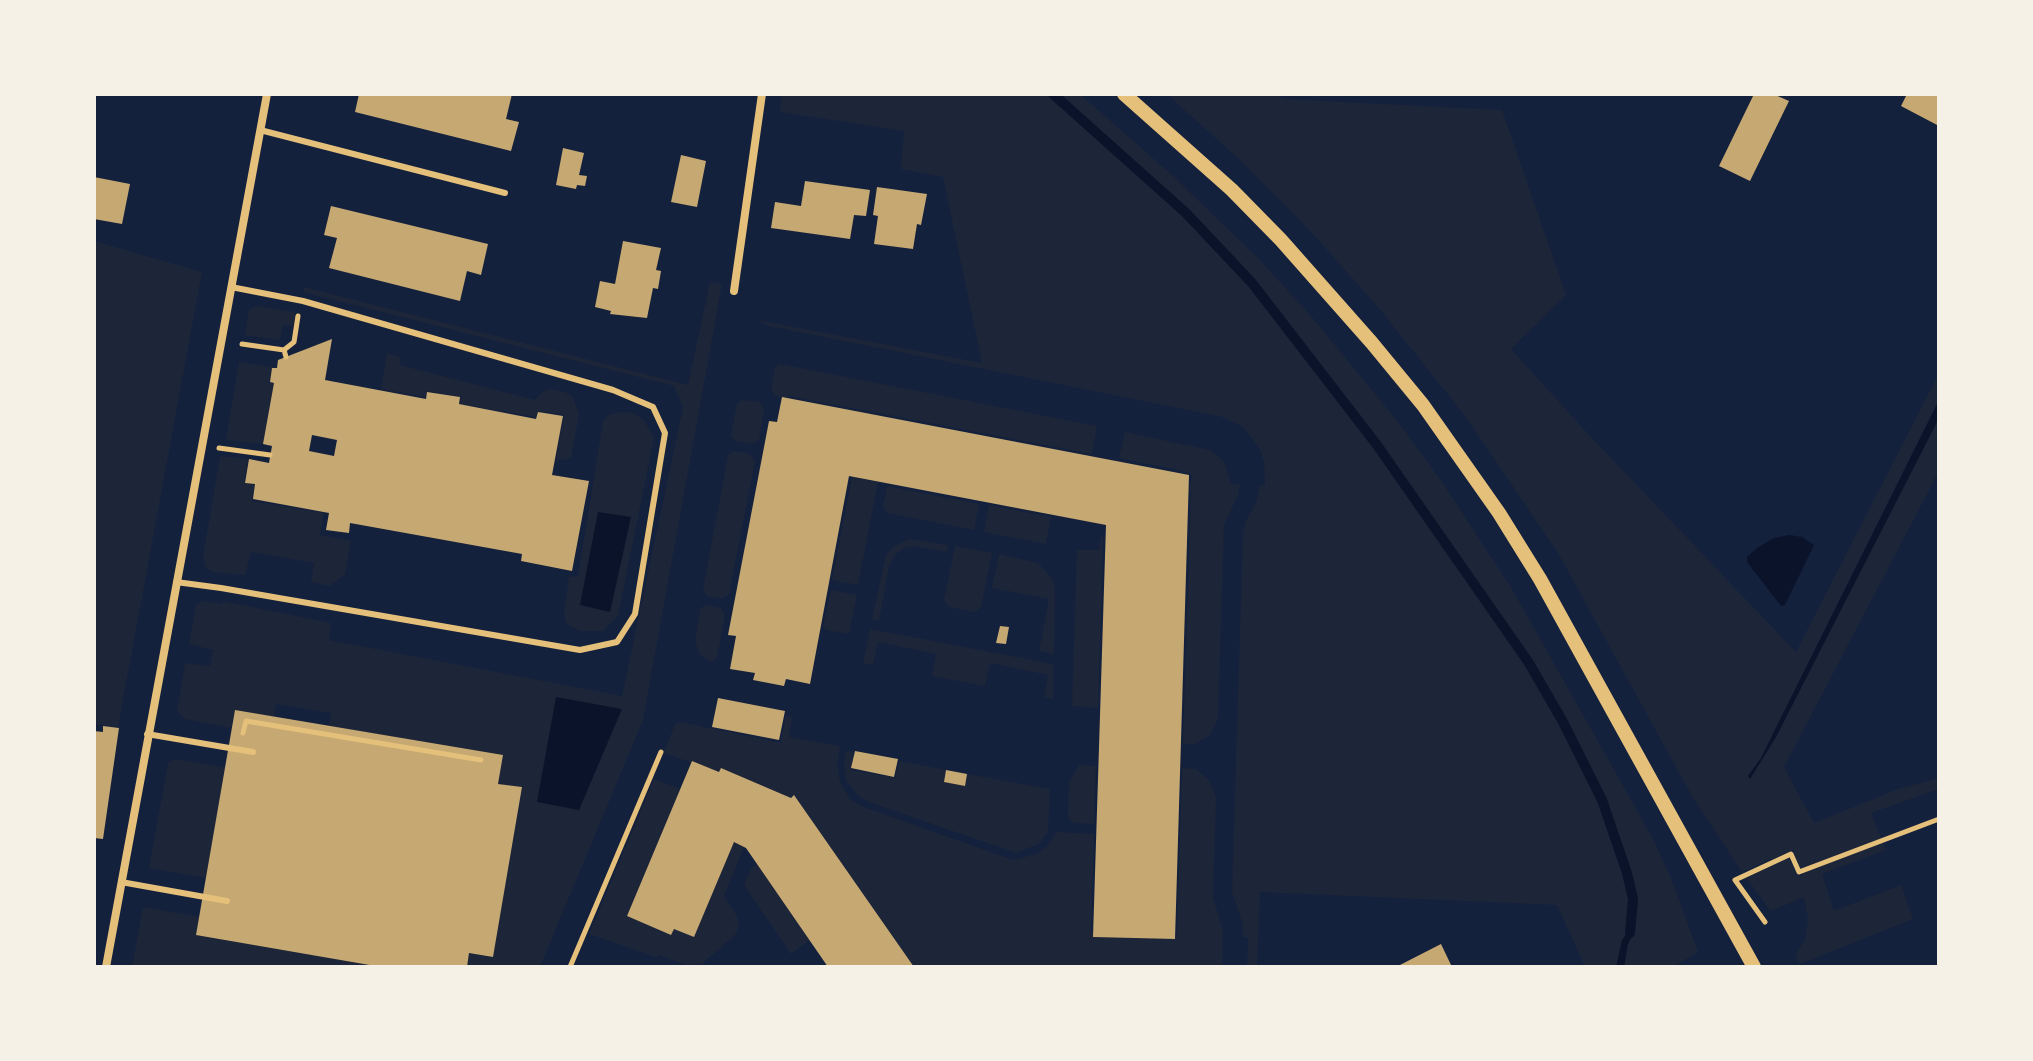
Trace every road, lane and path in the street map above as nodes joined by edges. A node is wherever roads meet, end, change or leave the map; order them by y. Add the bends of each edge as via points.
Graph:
1 (267, 94) edge
2 (762, 94) edge
3 (1124, 94) edge
4 (260, 130) junction
5 (505, 193) dead end
6 (231, 287) junction
7 (734, 291) dead end
8 (300, 300) junction
9 (237, 343) dead end
10 (218, 448) dead end
11 (270, 455) dead end
12 (176, 582) junction
13 (147, 734) junction
14 (230, 734) dead end
15 (253, 752) dead end
16 (661, 752) dead end
17 (481, 760) dead end
18 (1939, 819) edge
19 (121, 882) junction
20 (227, 901) dead end
21 (1765, 922) dead end
22 (106, 967) edge
23 (570, 967) edge
24 (1754, 967) edge

1 - 4 street
2 - 7 street
3 - 24 street via 1281,240 1423,405 1540,579
4 - 5 lane
4 - 6 street
6 - 8 lane
6 - 12 street
8 - 9 path via 294,342 285,353
8 - 12 lane via 613,390 653,407 665,433 635,614 617,642 580,650
10 - 11 path
12 - 13 street
13 - 15 lane
13 - 19 street
14 - 17 path via 243,737 246,721
16 - 23 path
18 - 21 path via 1799,872 1791,854 1735,880
19 - 20 lane
19 - 22 street

